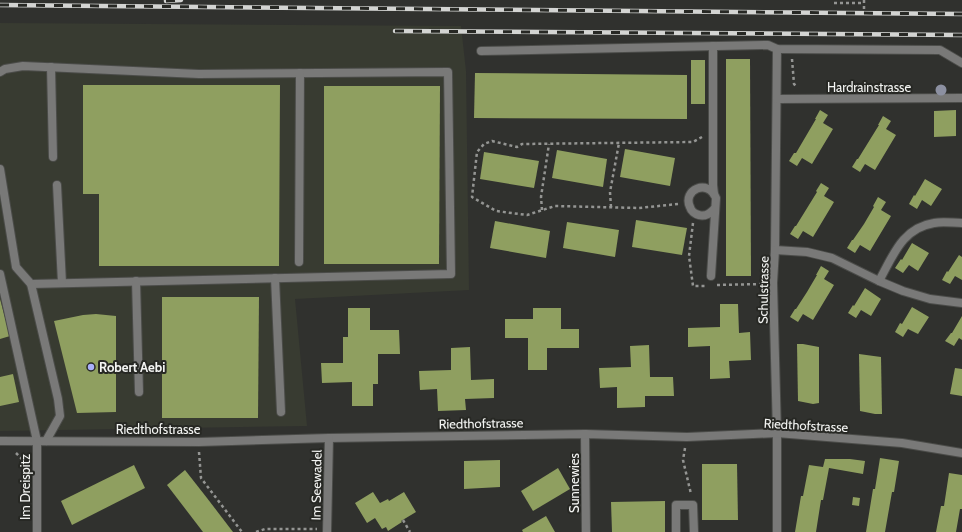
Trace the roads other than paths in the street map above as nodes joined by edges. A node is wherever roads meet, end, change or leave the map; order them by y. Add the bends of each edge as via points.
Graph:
1 (714, 46) junction
2 (777, 49) junction
3 (481, 51) dead end
4 (962, 63) edge
5 (51, 67) junction
6 (0, 72) edge
7 (300, 73) junction
8 (962, 98) edge
9 (777, 99) junction
10 (53, 156) dead end
11 (0, 169) edge
12 (57, 185) dead end
13 (714, 194) junction
14 (715, 208) junction
15 (962, 223) edge
16 (775, 250) junction
17 (300, 262) dead end
18 (0, 274) edge
19 (711, 276) dead end
20 (275, 278) junction
21 (136, 281) junction
22 (879, 282) junction
23 (62, 283) junction
24 (31, 284) junction
25 (962, 303) edge
26 (139, 392) dead end
27 (281, 412) dead end
28 (777, 433) junction
29 (586, 434) junction
30 (328, 438) junction
31 (0, 441) edge
32 (42, 441) junction
33 (962, 453) edge
34 (327, 531) edge
35 (37, 532) edge
36 (586, 532) edge
37 (676, 532) edge
38 (694, 532) edge
39 (777, 532) edge

1 - 2 street via 768,45
1 - 3 street
1 - 13 street
2 - 4 street via 940,50
2 - 9 street, Schulstrasse
5 - 6 street via 23,66
5 - 7 street via 199,74
5 - 10 street
7 - 17 street
7 - 20 street via 448,72 451,274
8 - 9 street, Hardrainstrasse
9 - 16 street, Schulstrasse
11 - 24 street via 16,267
12 - 23 street
13 - 14 street
13 - 14 street via 708,188 699,188 689,196 688,205 698,215 708,214
14 - 19 street
15 - 22 street via 935,222 911,232 901,241
16 - 22 street via 806,252 832,258
16 - 28 street, Schulstrasse via 773,283
18 - 32 street, Im Dreispitz
20 - 21 street
20 - 27 street
21 - 23 street
21 - 26 street
22 - 25 street via 930,299
23 - 24 street
24 - 32 street via 60,416
28 - 29 street, Riedthofstrasse via 687,437
28 - 33 street, Riedthofstrasse via 902,443
28 - 39 street, Schulstrasse
29 - 30 street, Riedthofstrasse
29 - 36 street, Sunnewies
30 - 32 street, Riedthofstrasse via 199,442
30 - 34 street, Im Seewadel
31 - 32 street, Riedthofstrasse
32 - 35 street, Im Dreispitz
37 - 38 street via 676,505 693,504

